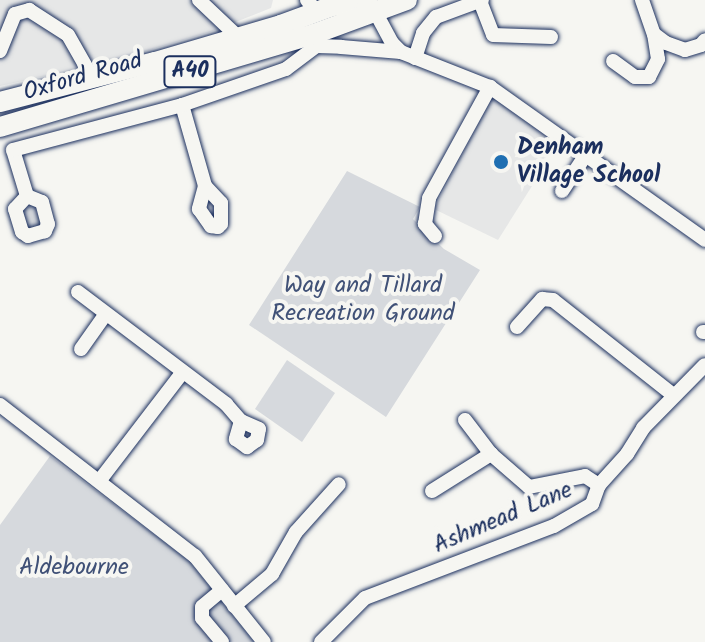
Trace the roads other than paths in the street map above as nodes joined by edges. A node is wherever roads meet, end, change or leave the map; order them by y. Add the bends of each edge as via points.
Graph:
1 (199, 0) edge
2 (349, 0) edge
3 (407, 0) edge
4 (481, 0) edge
5 (642, 0) edge
6 (312, 6) edge
7 (378, 12) junction
8 (654, 34) junction
9 (238, 37) junction
10 (551, 37) dead end
11 (316, 40) junction
12 (705, 40) edge
13 (0, 51) edge
14 (408, 55) junction
15 (613, 61) dead end
16 (93, 79) junction
17 (490, 87) junction
18 (0, 102) edge
19 (182, 105) junction
20 (27, 120) junction
21 (0, 127) edge
22 (31, 145) junction
23 (587, 153) junction
24 (205, 186) dead end
25 (562, 191) dead end
26 (27, 196) dead end
27 (435, 236) dead end
28 (705, 240) edge
29 (78, 292) dead end
30 (107, 316) junction
31 (517, 327) dead end
32 (81, 349) dead end
33 (705, 365) edge
34 (183, 372) junction
35 (672, 394) junction
36 (0, 405) edge
37 (465, 420) dead end
38 (241, 421) dead end
39 (491, 454) junction
40 (100, 480) junction
41 (339, 484) dead end
42 (599, 485) junction
43 (432, 491) dead end
44 (222, 590) junction
45 (234, 606) junction
46 (207, 624) junction
47 (205, 642) edge
48 (222, 642) edge
49 (264, 642) edge
50 (321, 642) edge

1 - 9 street
2 - 6 highway, Oxford Road / A40
3 - 7 highway, Oxford Road / A40
4 - 10 street via 493,35
4 - 14 street via 436,17
5 - 8 street
6 - 7 street via 370,2
6 - 9 highway, Oxford Road / A40
7 - 11 highway, Oxford Road / A40
7 - 14 street via 392,43
8 - 12 street via 685,50
8 - 15 street via 658,59 649,77 635,77
9 - 16 highway, Oxford Road / A40
11 - 14 street
11 - 19 street via 286,69
11 - 20 highway, Oxford Road / A40
13 - 16 street via 15,14 29,10 68,35
14 - 17 street
16 - 18 highway, Oxford Road / A40
17 - 23 street
17 - 27 street via 429,198 425,224
19 - 22 street
19 - 24 street
20 - 21 highway, Oxford Road / A40
20 - 22 street
22 - 26 street via 13,150
23 - 25 street
23 - 28 street
29 - 30 street
30 - 32 street
30 - 34 street
31 - 35 street via 542,299 553,300
33 - 35 street, Ashmead Lane
34 - 38 street
34 - 40 street
35 - 42 street, Ashmead Lane
36 - 40 street
37 - 39 street
39 - 42 street via 529,487 585,476
39 - 43 street
40 - 44 street via 195,556
41 - 45 street via 296,532 272,574
42 - 50 street, Ashmead Lane via 592,504 554,526 365,598
44 - 45 street
44 - 46 street via 202,607
45 - 49 street
46 - 47 street
46 - 48 street

